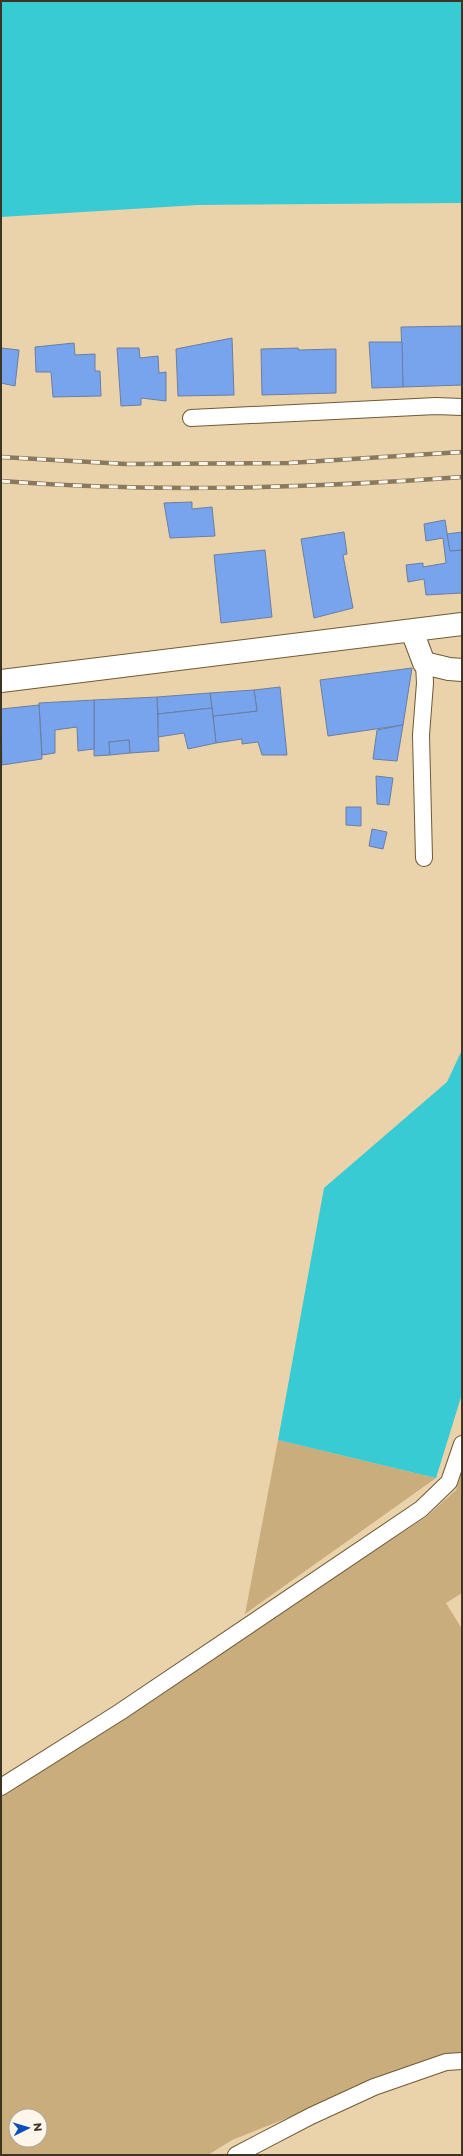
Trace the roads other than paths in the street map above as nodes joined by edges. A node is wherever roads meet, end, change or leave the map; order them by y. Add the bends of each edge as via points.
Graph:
1 (462, 407) edge
2 (191, 418) dead end
3 (462, 624) edge
4 (412, 631) junction
5 (424, 663) junction
6 (462, 670) edge
7 (1, 681) edge
8 (424, 858) dead end
9 (462, 1444) edge
10 (1, 1787) edge
11 (462, 2061) edge
12 (236, 2155) edge

1 - 2 lane via 436,406
3 - 4 street
4 - 5 street
4 - 7 street
5 - 6 street
5 - 8 lane via 421,736
9 - 10 lane via 449,1482 421,1510 120,1712
11 - 12 lane via 446,2062 374,2087

